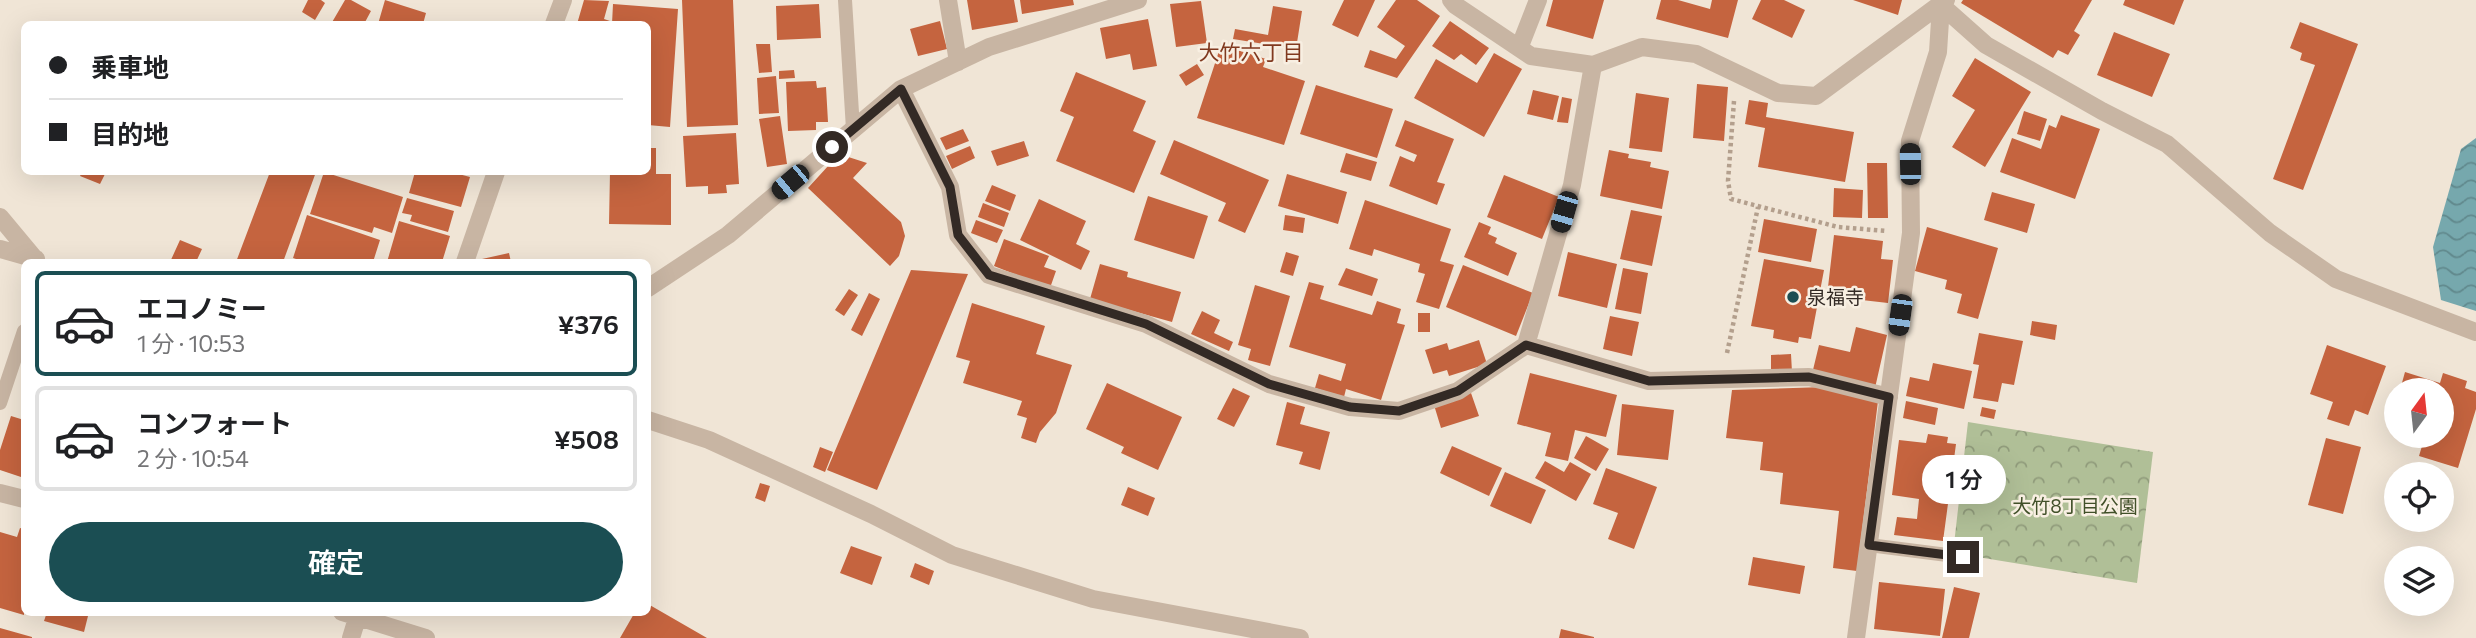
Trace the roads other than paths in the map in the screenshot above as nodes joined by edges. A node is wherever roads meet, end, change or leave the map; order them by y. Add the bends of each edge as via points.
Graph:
1 (563, 0) edge
2 (845, 0) edge
3 (948, 0) edge
4 (1138, 0) edge
5 (1451, 0) edge
6 (1538, 0) edge
7 (1944, 3) edge
8 (555, 21) edge
9 (1520, 46) junction
10 (958, 62) junction
11 (1592, 65) junction
12 (901, 89) junction
13 (853, 129) junction
14 (495, 175) edge
15 (0, 217) edge
16 (0, 249) edge
17 (34, 259) edge
18 (39, 259) edge
19 (466, 259) edge
20 (651, 286) edge
21 (2476, 332) edge
22 (21, 340) edge
23 (1526, 345) junction
24 (1889, 397) junction
25 (0, 403) edge
26 (651, 420) edge
27 (0, 493) edge
28 (21, 498) edge
29 (1869, 545) junction
30 (1963, 557) dead end
31 (353, 616) edge
32 (359, 616) edge
33 (351, 638) edge
34 (426, 638) edge
35 (1300, 638) edge
36 (1856, 638) edge

1 - 8 street
2 - 13 lane
3 - 10 street
4 - 10 street via 989,47
5 - 9 street
6 - 9 street
7 - 11 street via 1816,96 1778,93 1696,54 1642,47
7 - 21 street via 1986,46 2167,144 2270,233 2336,279
7 - 24 street via 1938,52 1910,141 1911,233
9 - 11 street via 1531,56
10 - 12 street
11 - 23 street via 1572,185
12 - 13 street
12 - 23 street via 950,187 958,235 989,275 1146,324 1269,384 1350,407 1399,411 1458,391
13 - 20 street via 728,234
14 - 19 street
15 - 18 street
16 - 17 street
22 - 25 lane
23 - 24 street via 1649,381 1809,377
24 - 29 street
26 - 35 street via 709,440 952,555 1093,599
27 - 28 street
29 - 30 lane
29 - 36 street
31 - 33 street
32 - 34 street

